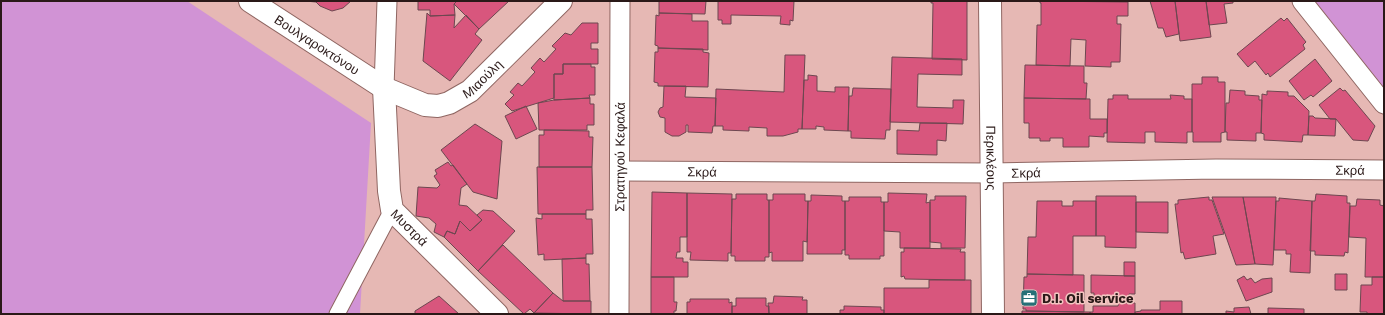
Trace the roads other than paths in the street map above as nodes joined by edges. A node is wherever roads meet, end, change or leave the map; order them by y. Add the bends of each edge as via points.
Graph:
1 (250, 1) edge
2 (387, 1) edge
3 (561, 1) edge
4 (620, 1) edge
5 (990, 1) edge
6 (1302, 1) edge
7 (384, 88) junction
8 (1384, 104) edge
9 (1384, 170) edge
10 (620, 171) junction
11 (992, 173) junction
12 (392, 210) junction
13 (337, 314) edge
14 (497, 314) edge
15 (619, 314) edge
16 (993, 314) edge

1 - 7 street, Βουλγαροκτόνου
2 - 7 street
3 - 7 street, Μιαούλη via 470,91 449,103 438,106 425,105
4 - 10 street, Στρατηγού Κεφαλά
5 - 11 street, Περικλέους
6 - 8 street
7 - 12 street, Μυστρά
9 - 11 street, Σκρά via 1216,169
10 - 11 street, Σκρά
10 - 15 street, Στρατηγού Κεφαλά
11 - 16 street, Περικλέους
12 - 13 street
12 - 14 street, Μυστρά

